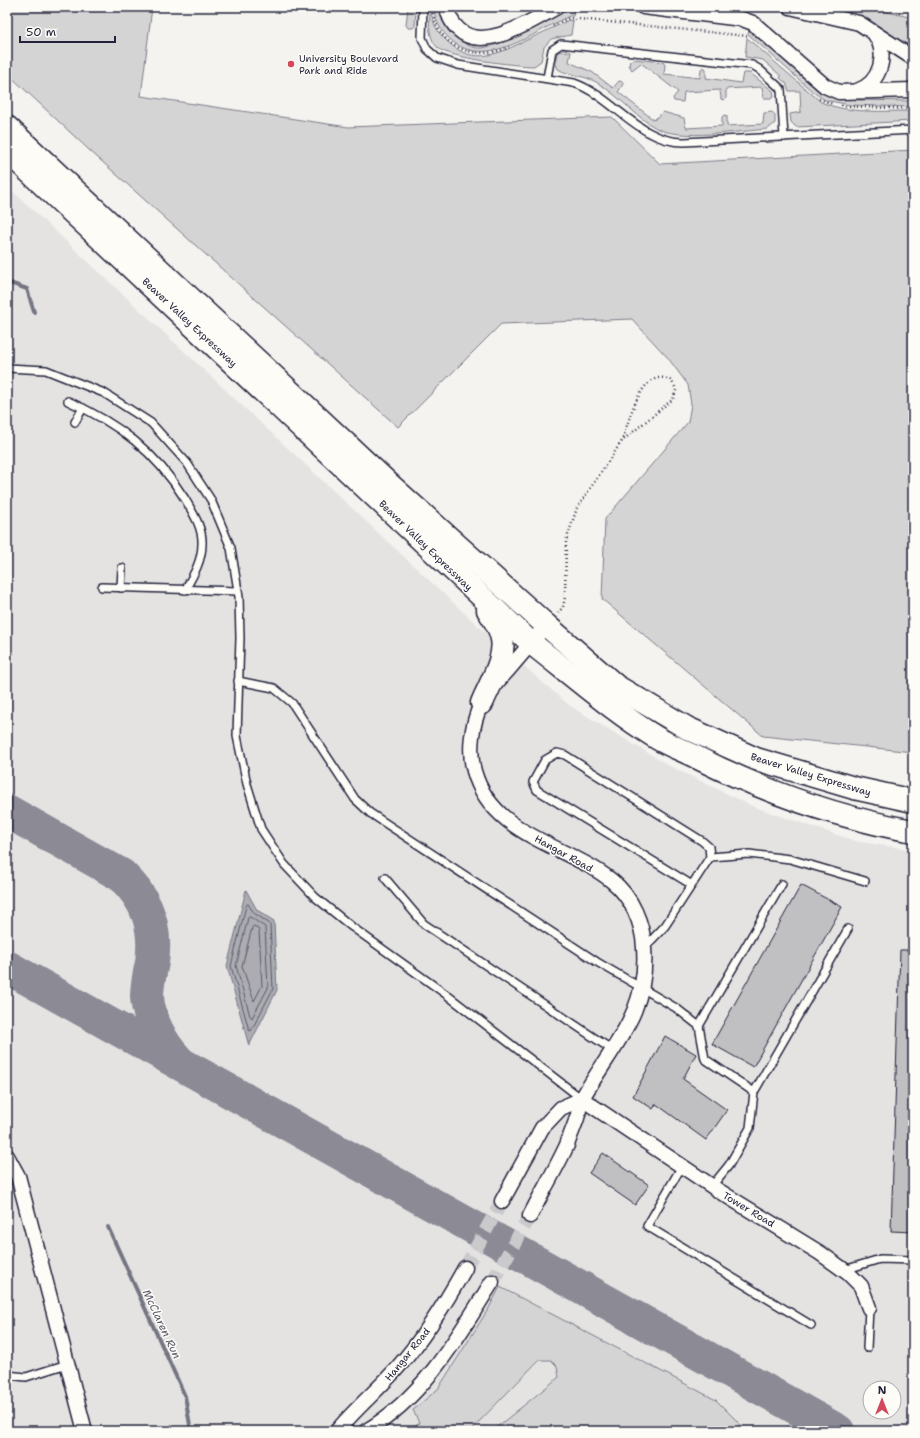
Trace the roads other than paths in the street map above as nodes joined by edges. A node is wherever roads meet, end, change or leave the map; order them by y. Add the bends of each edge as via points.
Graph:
1 (423, 7) edge
2 (447, 7) edge
3 (557, 7) edge
4 (643, 7) edge
5 (790, 7) edge
6 (871, 30) junction
7 (913, 58) edge
8 (547, 78) junction
9 (913, 90) edge
10 (855, 92) junction
11 (7, 127) edge
12 (913, 130) edge
13 (784, 137) junction
14 (7, 151) edge
15 (7, 368) edge
16 (68, 401) dead end
17 (83, 408) junction
18 (74, 422) dead end
19 (122, 568) dead end
20 (102, 587) dead end
21 (122, 588) junction
22 (186, 590) junction
23 (238, 591) junction
24 (479, 595) junction
25 (546, 625) junction
26 (531, 643) junction
27 (238, 681) junction
28 (482, 703) junction
29 (913, 801) edge
30 (913, 831) edge
31 (710, 857) junction
32 (385, 878) dead end
33 (865, 881) dead end
34 (782, 884) dead end
35 (692, 885) junction
36 (848, 929) dead end
37 (644, 948) junction
38 (642, 986) junction
39 (699, 1026) junction
40 (614, 1051) junction
41 (754, 1092) junction
42 (582, 1098) junction
43 (7, 1156) edge
44 (682, 1166) junction
45 (712, 1186) junction
46 (502, 1201) tunnel mouth
47 (530, 1216) tunnel mouth
48 (913, 1260) edge
49 (465, 1268) tunnel mouth
50 (844, 1270) junction
51 (492, 1282) tunnel mouth
52 (869, 1308) joint
53 (811, 1325) dead end
54 (867, 1348) dead end
55 (67, 1364) junction
56 (7, 1375) edge
57 (85, 1431) edge
58 (337, 1431) edge
59 (366, 1431) edge

1 - 8 lane via 422,38 427,49 437,58 458,65
2 - 3 street via 452,21 461,32 480,39 497,36
4 - 10 street via 742,18 753,23 825,86 839,92
5 - 6 street via 851,20
6 - 7 street
6 - 10 street via 881,46 882,62 872,82 866,88
8 - 13 lane via 574,83 591,90 650,134 669,141
8 - 13 lane via 552,50 561,44 752,65 781,89
9 - 10 street
11 - 25 highway, Beaver Valley Expressway via 382,477
12 - 13 lane
14 - 24 highway, Beaver Valley Expressway
15 - 23 lane via 46,370 104,393 151,423 187,463 211,500 231,548
16 - 17 lane
17 - 18 lane
17 - 22 lane via 119,428 143,448 174,482 189,505 198,525 202,545 197,568
19 - 21 lane
20 - 21 lane
21 - 22 lane
22 - 23 lane
23 - 27 lane
24 - 26 highway, Beaver Valley Expressway
24 - 28 highway via 499,629 503,643 500,658
25 - 26 street, Hangar Road
25 - 29 highway, Beaver Valley Expressway via 616,686 687,728 756,759 854,788
26 - 28 street, Hangar Road
26 - 30 highway, Beaver Valley Expressway via 603,700 658,738 732,775 823,808
27 - 38 lane via 274,688 292,703 355,799 370,813 597,962
27 - 42 lane via 237,736 247,784 261,829 284,864 314,897 352,927 447,995
28 - 37 street, Hangar Road via 475,723 471,755 477,783 486,800 514,825 612,881 621,889 634,909
31 - 33 lane via 749,854 790,859
31 - 35 lane
31 - 35 lane via 709,847 702,841 565,755 557,753 545,760 533,782 537,790
32 - 40 lane via 424,924
34 - 39 lane
35 - 37 lane via 665,926
36 - 41 lane
37 - 38 street, Hangar Road
38 - 39 lane
38 - 40 street, Hangar Road via 633,1013
39 - 41 lane via 705,1059
40 - 42 street, Hangar Road
41 - 45 lane via 750,1128 729,1165
42 - 44 street, Tower Road
42 - 46 street via 561,1108 542,1128
42 - 47 street, Hangar Road via 567,1145
43 - 55 street via 18,1176
44 - 45 street, Tower Road
44 - 53 lane via 647,1226
45 - 50 street, Tower Road
48 - 50 lane via 880,1259
49 - 58 street, Hangar Road via 412,1351
50 - 52 street, Tower Road via 861,1286
51 - 59 street via 456,1341 436,1368 396,1408
52 - 54 lane, Tower Road
55 - 56 lane via 26,1377
55 - 57 street

